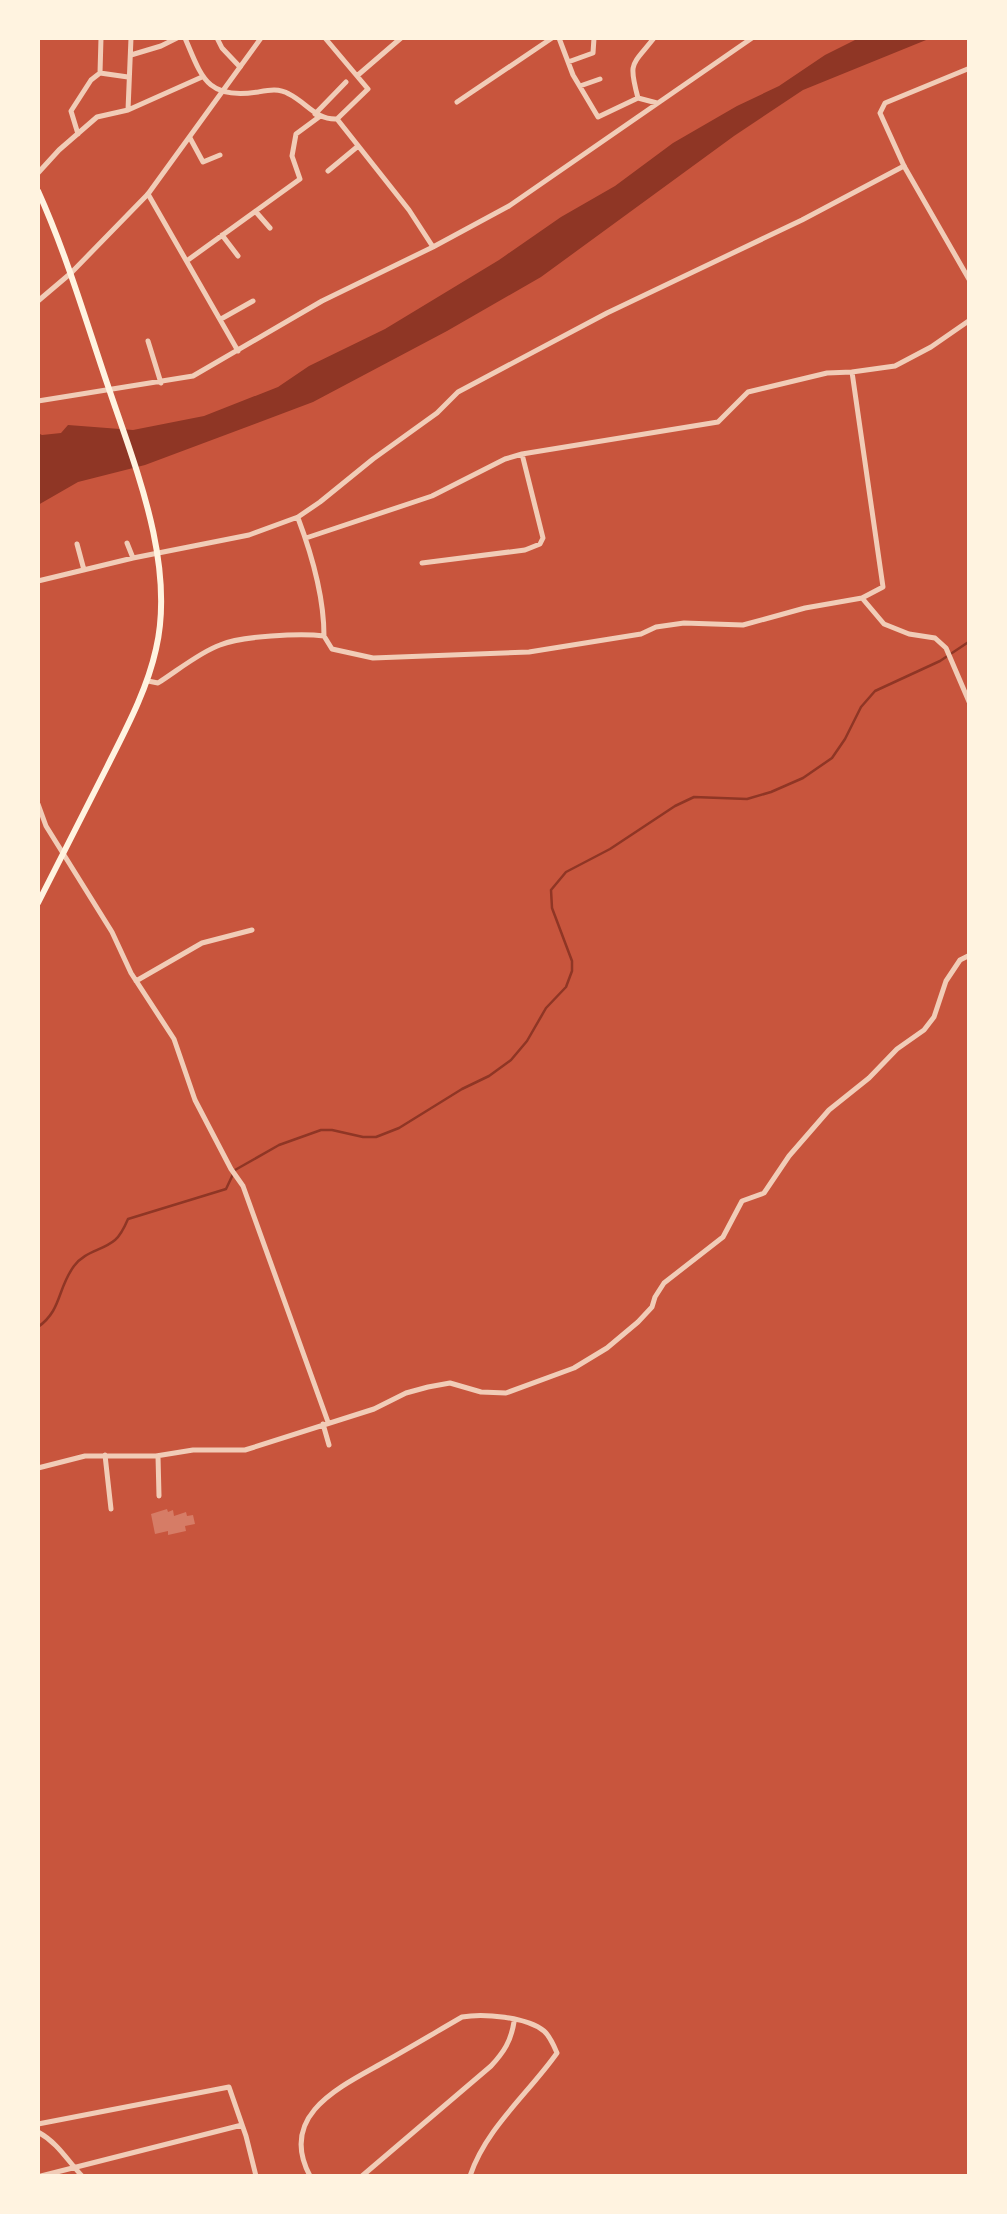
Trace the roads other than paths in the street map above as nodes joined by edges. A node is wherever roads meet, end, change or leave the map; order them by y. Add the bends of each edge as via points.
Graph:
1 (101, 38) edge
2 (130, 38) edge
3 (181, 38) edge
4 (217, 38) edge
5 (260, 38) edge
6 (325, 38) edge
7 (400, 38) edge
8 (555, 38) edge
9 (594, 38) edge
10 (654, 38) edge
11 (752, 38) edge
12 (131, 55) junction
13 (568, 62) junction
14 (240, 67) junction
15 (970, 68) edge
16 (100, 74) junction
17 (357, 76) junction
18 (128, 77) junction
19 (202, 77) junction
20 (600, 79) dead end
21 (346, 82) dead end
22 (580, 86) junction
23 (224, 91) junction
24 (638, 98) junction
25 (458, 102) dead end
26 (656, 103) junction
27 (128, 110) junction
28 (317, 115) junction
29 (338, 120) junction
30 (78, 134) junction
31 (190, 138) junction
32 (358, 147) junction
33 (220, 156) dead end
34 (904, 166) junction
35 (328, 170) dead end
36 (38, 173) edge
37 (38, 191) edge
38 (148, 194) junction
39 (256, 211) junction
40 (270, 228) dead end
41 (222, 235) junction
42 (433, 247) junction
43 (238, 256) dead end
44 (188, 260) junction
45 (71, 272) junction
46 (970, 281) edge
47 (38, 301) edge
48 (252, 302) dead end
49 (221, 319) junction
50 (970, 320) edge
51 (148, 342) dead end
52 (238, 351) junction
53 (852, 372) junction
54 (160, 383) junction
55 (110, 393) junction
56 (38, 401) edge
57 (522, 454) junction
58 (298, 516) junction
59 (306, 538) junction
60 (127, 543) dead end
61 (78, 544) dead end
62 (157, 552) junction
63 (133, 558) junction
64 (108, 563) junction
65 (422, 563) dead end
66 (84, 570) junction
67 (114, 570) dead end
68 (38, 581) edge
69 (862, 598) junction
70 (324, 636) junction
71 (147, 680) junction
72 (970, 704) edge
73 (38, 804) edge
74 (46, 826) junction
75 (38, 829) edge
76 (63, 853) junction
77 (38, 903) edge
78 (252, 930) dead end
79 (970, 956) edge
80 (136, 980) junction
81 (326, 1423) junction
82 (328, 1445) dead end
83 (106, 1454) junction
84 (158, 1456) junction
85 (38, 1468) edge
86 (160, 1496) dead end
87 (111, 1509) dead end
88 (514, 2021) junction
89 (38, 2124) edge
90 (242, 2125) junction
91 (38, 2132) edge
92 (75, 2168) junction
93 (41, 2176) edge
94 (82, 2176) edge
95 (256, 2176) edge
96 (310, 2176) edge
97 (362, 2176) edge
98 (470, 2176) edge

1 - 16 street
2 - 12 street
3 - 12 street
3 - 19 street
4 - 14 street
5 - 14 street
6 - 17 street
7 - 17 street
8 - 13 street
8 - 25 street
9 - 13 street via 593,54
10 - 24 street via 632,63
11 - 26 street
12 - 18 street
13 - 22 street
14 - 23 street
15 - 34 street via 881,107
16 - 18 street
16 - 30 street via 71,110
17 - 29 street via 368,89
18 - 27 street
19 - 23 street
19 - 27 street
20 - 22 street
21 - 28 street
22 - 24 street via 598,118
23 - 28 street via 273,89
23 - 31 street
24 - 26 street
26 - 42 street via 509,206
27 - 30 street via 97,117
28 - 29 street
28 - 39 street via 296,134 292,156 300,178
29 - 32 street
30 - 36 street
31 - 33 street via 203,162
31 - 38 street
32 - 35 street
32 - 42 street
34 - 46 street
34 - 58 street via 458,392
37 - 45 main road
38 - 44 street
38 - 45 street
39 - 40 street
39 - 41 street
41 - 43 street
41 - 44 street
42 - 52 street
44 - 49 street
45 - 47 street
45 - 55 main road
48 - 49 street
49 - 52 street
50 - 53 street via 894,366
51 - 54 street
52 - 54 street via 193,376
53 - 57 street via 748,392 718,422
53 - 69 street via 883,586
54 - 55 street
55 - 56 street
55 - 62 main road
57 - 59 street via 432,496
57 - 65 street via 540,544
58 - 59 street
58 - 62 street via 249,535
59 - 70 street
60 - 63 street
61 - 66 street
62 - 63 street
62 - 71 main road via 161,616
63 - 64 street
64 - 66 street
64 - 67 street
66 - 68 street
69 - 70 street via 743,625 656,627 529,652 373,658 332,649
69 - 72 street via 884,624 935,638 946,648
70 - 71 street via 220,644 158,683
71 - 76 main road
73 - 74 street
74 - 75 street
74 - 76 street
76 - 77 main road
76 - 80 street
78 - 80 street via 202,943
79 - 81 street via 946,981 924,1030 829,1110 764,1193 742,1201 723,1237 664,1284 652,1308 607,1348 506,1393 450,1383
80 - 81 street via 174,1039 195,1100 243,1186
81 - 82 street
81 - 84 street via 244,1450
83 - 84 street
83 - 85 street
83 - 87 street
84 - 86 street
88 - 96 street via 486,2014 462,2018 329,2094 302,2133
88 - 97 street via 512,2039 491,2066
88 - 98 street via 546,2032 557,2053 488,2137
89 - 90 street via 230,2087
90 - 92 street
90 - 95 street
91 - 92 street
92 - 93 street
92 - 94 street

